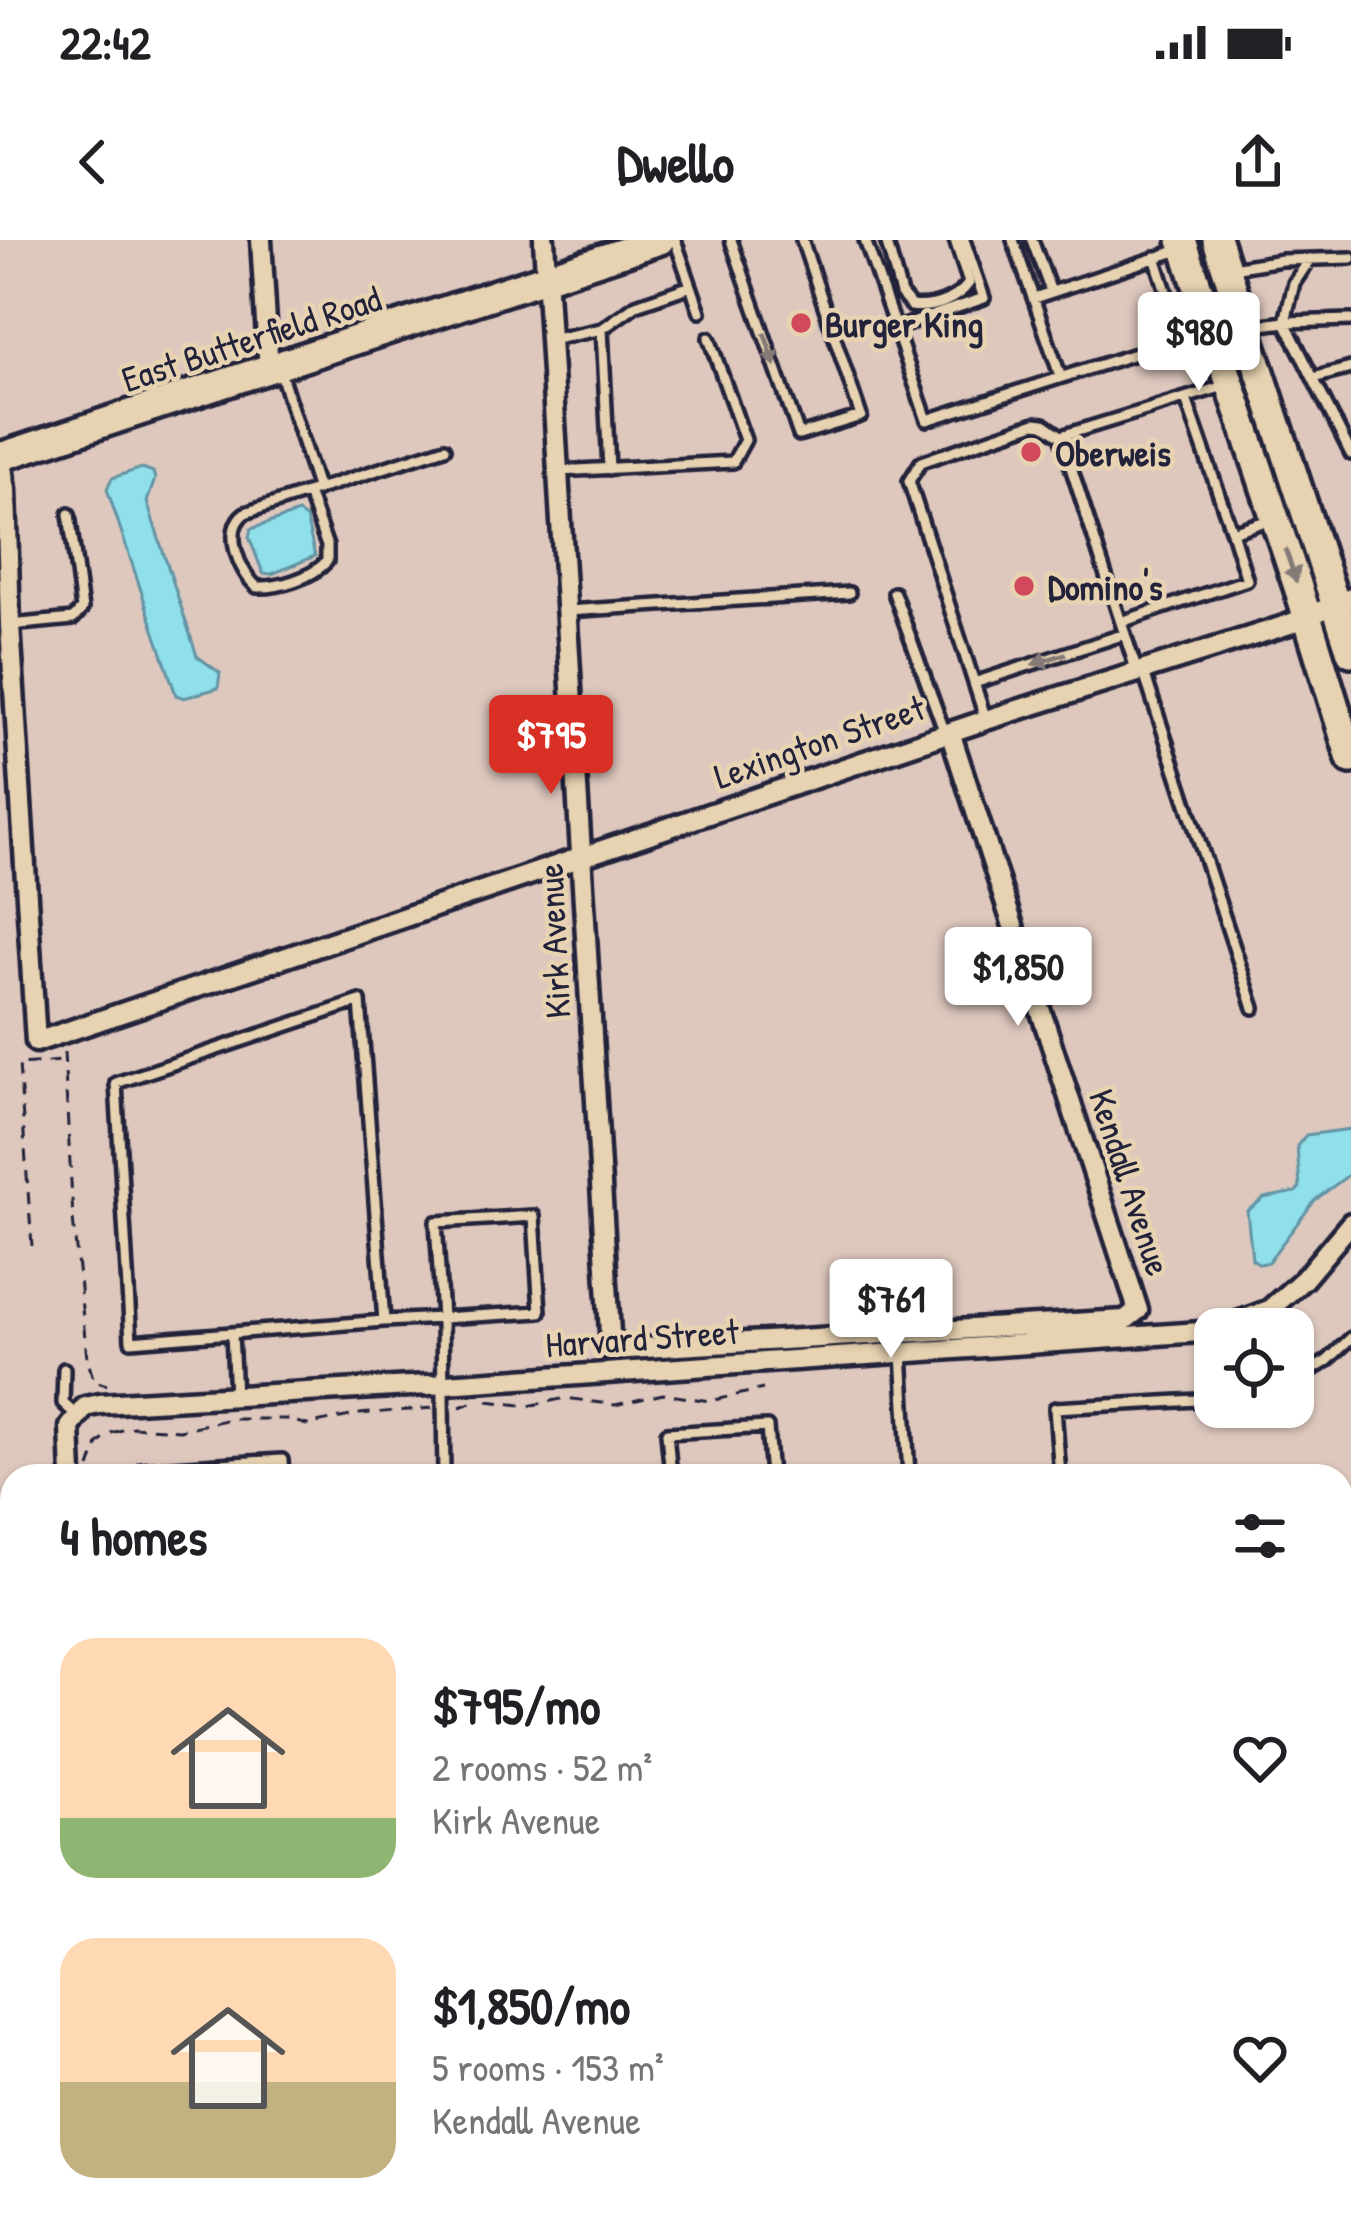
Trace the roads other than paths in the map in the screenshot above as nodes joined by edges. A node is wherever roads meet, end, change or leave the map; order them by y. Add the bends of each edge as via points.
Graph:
1 (261, 240) edge
2 (544, 240) edge
3 (660, 240) edge
4 (675, 240) edge
5 (731, 240) edge
6 (802, 240) edge
7 (865, 240) edge
8 (886, 240) edge
9 (959, 240) edge
10 (1013, 240) edge
11 (1032, 240) edge
12 (1217, 240) edge
13 (1183, 244) edge
14 (1155, 257) junction
15 (1351, 258) edge
16 (1310, 259) junction
17 (1227, 269) junction
18 (547, 278) junction
19 (691, 286) junction
20 (1052, 292) junction
21 (1034, 298) junction
22 (700, 312) dead end
23 (1351, 320) edge
24 (1286, 322) junction
25 (1245, 327) junction
26 (602, 328) junction
27 (896, 328) junction
28 (1211, 331) junction
29 (709, 338) dead end
30 (1181, 338) junction
31 (550, 340) junction
32 (1351, 368) edge
33 (274, 370) junction
34 (1060, 375) junction
35 (1313, 378) junction
36 (1229, 384) junction
37 (1186, 399) junction
38 (1061, 436) junction
39 (445, 448) dead end
40 (1351, 454) edge
41 (0, 457) edge
42 (609, 469) junction
43 (558, 471) junction
44 (313, 492) junction
45 (69, 514) dead end
46 (1274, 518) junction
47 (1232, 532) junction
48 (849, 593) dead end
49 (894, 593) dead end
50 (1344, 602) edge
51 (567, 611) junction
52 (1307, 617) junction
53 (1120, 622) junction
54 (10, 626) junction
55 (1125, 634) junction
56 (1351, 652) edge
57 (1140, 671) junction
58 (974, 683) junction
59 (986, 720) junction
60 (948, 732) junction
61 (1351, 759) edge
62 (581, 856) junction
63 (1254, 1008) dead end
64 (1351, 1222) edge
65 (1271, 1308) edge
66 (1138, 1310) joint
67 (442, 1318) junction
68 (384, 1322) junction
69 (1194, 1332) edge
70 (232, 1333) junction
71 (1351, 1338) edge
72 (611, 1350) joint
73 (902, 1353) junction
74 (64, 1369) dead end
75 (1314, 1369) edge
76 (446, 1384) junction
77 (235, 1397) junction
78 (1194, 1400) edge
79 (76, 1415) junction
80 (72, 1464) edge
81 (220, 1464) edge
82 (282, 1464) edge
83 (444, 1464) edge
84 (670, 1464) edge
85 (770, 1464) edge
86 (908, 1464) edge
87 (1059, 1464) edge

1 - 33 street
2 - 18 street, Kirk Avenue
3 - 18 main road, East Butterfield Road
4 - 19 lane
5 -> 6 lane via 800,435 861,416
7 - 27 lane
8 - 9 lane via 901,294 922,308 960,296 969,284
9 - 27 lane via 984,298
10 - 21 lane
11 - 20 lane
12 - 17 main road
13 - 14 lane
13 - 28 main road
14 - 20 lane
14 - 30 lane
15 - 16 lane
16 - 17 lane
16 - 24 lane via 1294,284
17 - 25 main road
18 - 31 street, Kirk Avenue
18 - 33 main road, East Butterfield Road
19 - 22 lane
19 - 26 lane via 636,305
20 - 21 lane
21 - 34 lane
23 - 24 lane
24 - 25 lane
24 - 35 lane
25 - 28 lane
25 - 50 main road
26 - 31 lane
26 - 42 lane
27 - 34 lane via 927,420
28 - 30 lane
28 - 36 main road
29 - 42 lane via 745,440 733,462
30 - 34 lane
31 - 43 street, Kirk Avenue
32 - 35 lane
33 - 41 main road, East Butterfield Road
33 - 44 lane
35 - 40 lane
36 - 37 lane
36 - 46 main road
37 - 38 lane
37 - 47 lane
38 - 53 lane
38 - 58 lane via 1035,423 921,462 909,481
39 - 44 lane
41 - 54 street
42 - 43 lane
43 - 51 street, Kirk Avenue
44 - 44 lane via 233,524 245,574 257,587 314,573 327,561
45 - 54 lane via 82,609 73,619
46 - 47 lane
46 -> 52 main road
47 - 53 lane via 1247,580
48 - 51 lane
49 - 60 lane
50 - 52 street, Lexington Street
50 - 56 main road
51 - 62 street, Kirk Avenue
52 - 57 street, Lexington Street
52 - 61 main road
53 - 55 lane
54 - 62 street, Lexington Street via 35,1042
55 - 57 lane
55 -> 58 lane
57 - 59 street, Lexington Street
57 - 63 lane
58 - 59 lane
59 - 60 street, Lexington Street
60 - 62 street, Lexington Street
60 - 66 street, Kendall Avenue
62 - 72 street, Kirk Avenue
64 - 65 street, Harvard Street
66 - 72 street, Harvard Street via 1125,1320
67 - 67 lane via 436,1222 534,1216 540,1312
67 - 68 lane
67 - 76 lane
68 - 70 lane
68 - 70 lane via 360,1001 116,1083 131,1341
69 - 73 street, Harvard Street
70 - 77 lane
71 - 75 lane
73 - 76 street, Harvard Street
73 - 86 lane
74 - 79 lane via 63,1403
76 - 77 street, Harvard Street
76 - 83 lane
77 - 79 street, Harvard Street via 100,1404
78 - 87 lane via 1055,1408
79 - 80 street
81 - 82 lane
84 - 85 lane via 667,1433 767,1426

